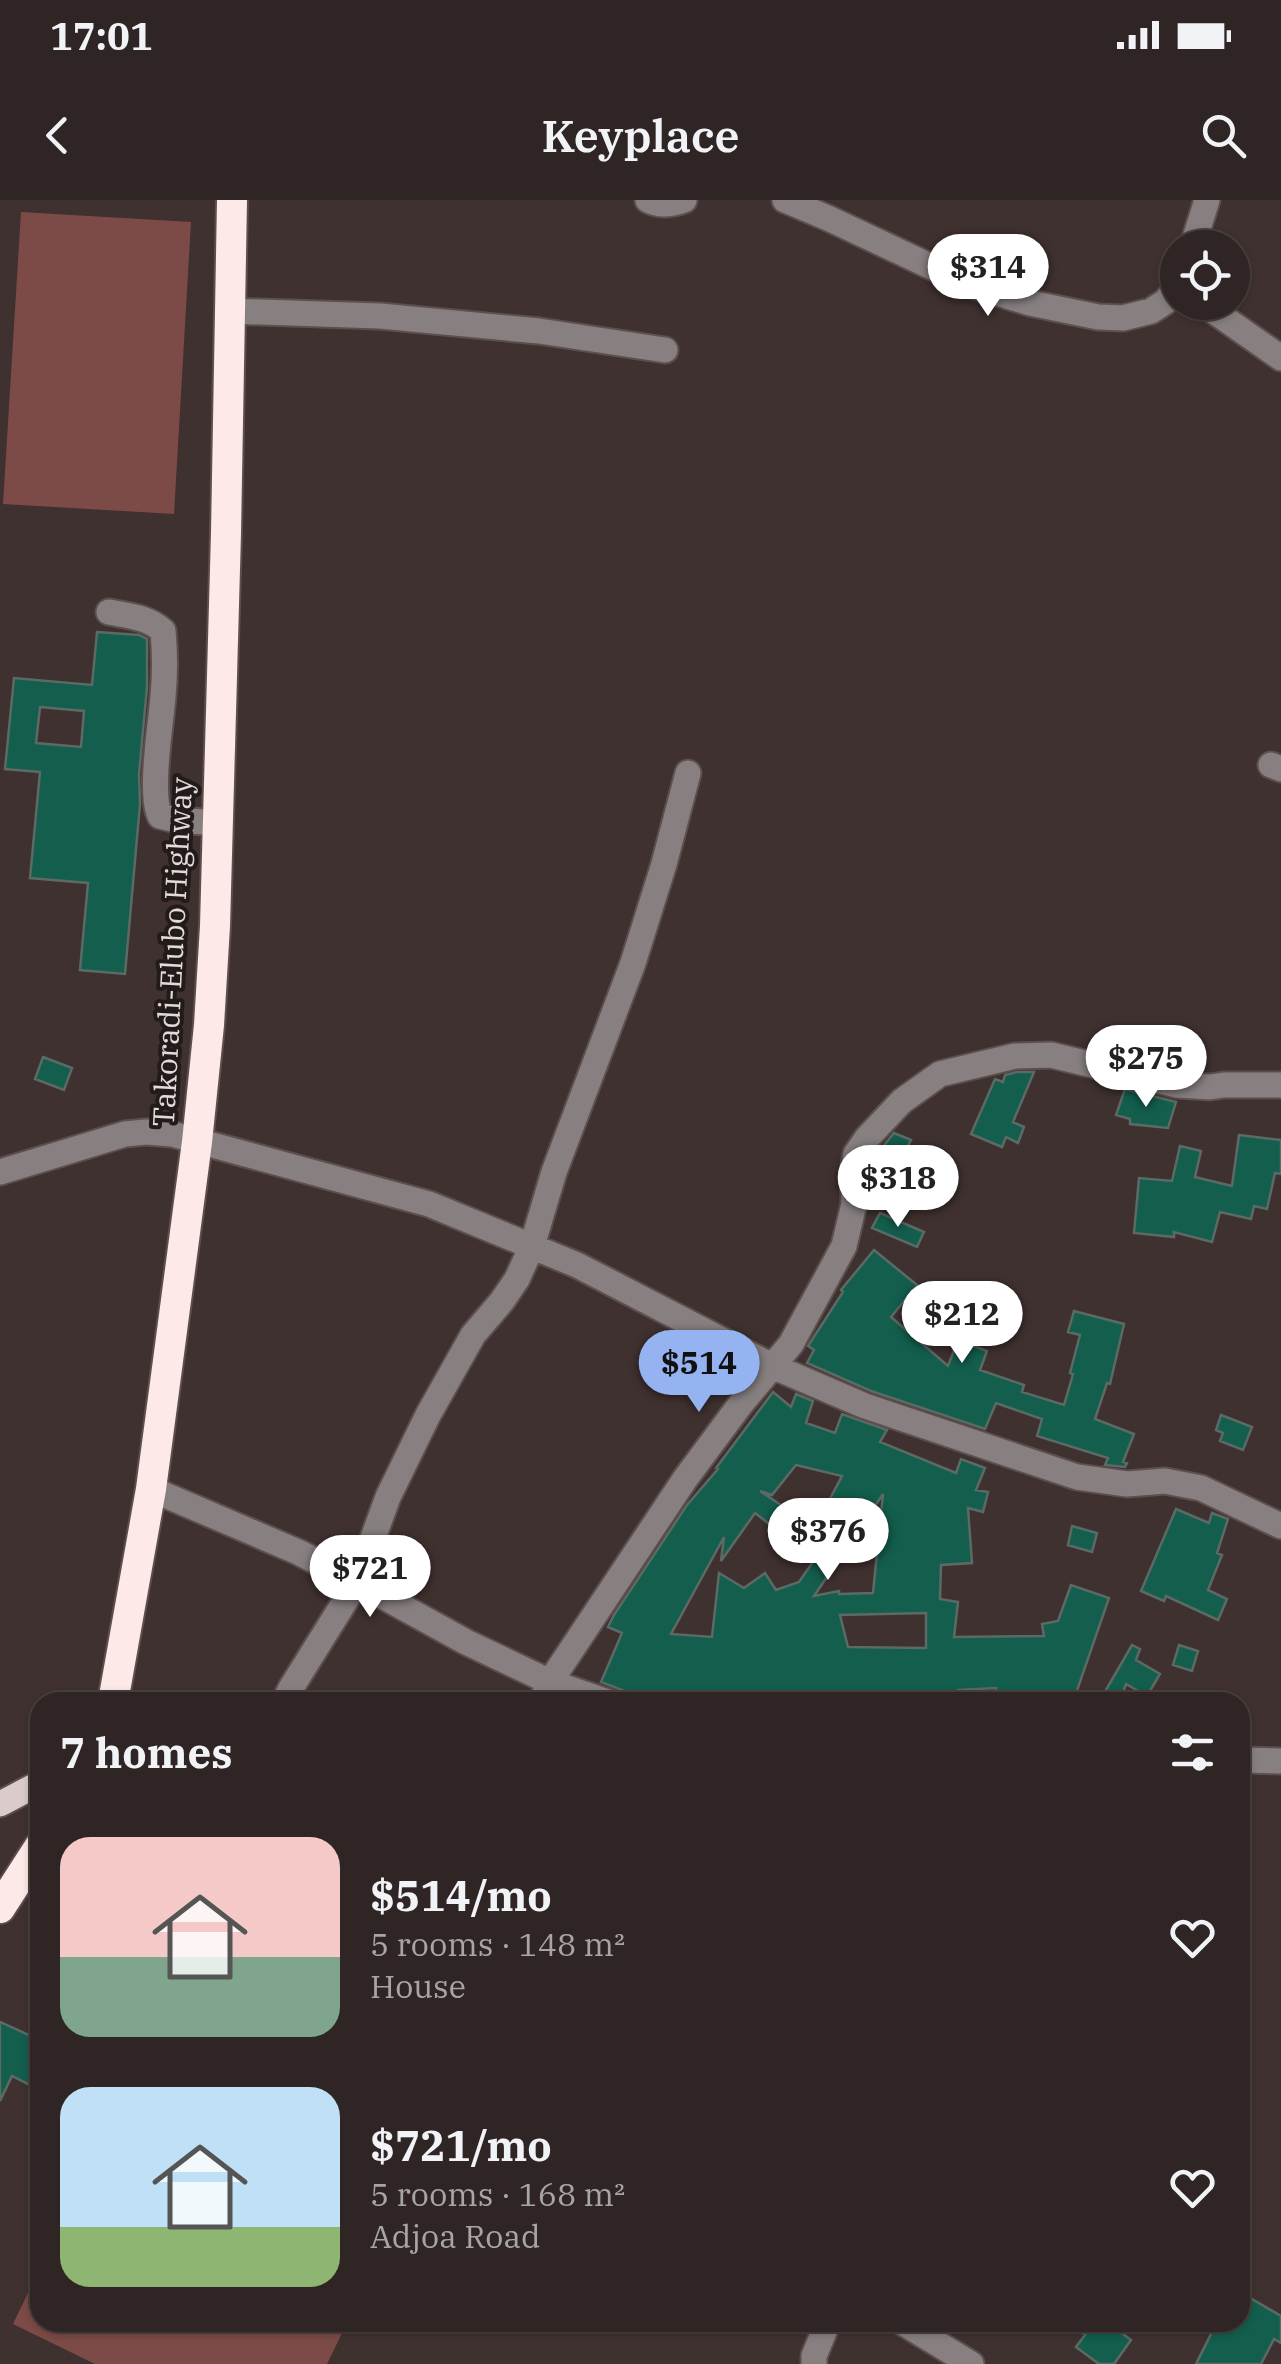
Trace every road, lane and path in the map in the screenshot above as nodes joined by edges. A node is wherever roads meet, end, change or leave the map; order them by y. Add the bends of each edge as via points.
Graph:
1 (232, 200) edge
2 (648, 200) edge
3 (684, 200) edge
4 (784, 200) edge
5 (1207, 200) edge
6 (1198, 230) edge
7 (1160, 306) edge
8 (229, 310) junction
9 (1227, 320) edge
10 (665, 350) dead end
11 (1281, 358) edge
12 (109, 612) dead end
13 (688, 773) dead end
14 (218, 823) junction
15 (1281, 1086) edge
16 (197, 1142) junction
17 (0, 1172) edge
18 (532, 1246) junction
19 (772, 1366) junction
20 (151, 1489) junction
21 (1281, 1526) edge
22 (357, 1582) junction
23 (116, 1692) edge
24 (289, 1692) edge
25 (546, 1692) edge
26 (1250, 1760) edge
27 (1281, 1760) edge
28 (30, 1788) edge
29 (0, 1804) edge
30 (30, 1862) edge
31 (0, 1908) edge
32 (824, 2332) edge
33 (918, 2332) edge
34 (814, 2364) edge
35 (971, 2364) edge

1 - 8 highway, Takoradi-Elubo Highway
2 - 3 street
4 - 7 street via 968,284 1030,302 1123,318
5 - 6 street
8 - 10 street via 380,316
8 - 14 highway, Takoradi-Elubo Highway
9 - 11 street
12 - 14 street via 144,619 163,632 160,816
13 - 18 street via 633,963
14 - 16 highway, Takoradi-Elubo Highway
15 - 19 street via 1177,1085 1051,1055 1015,1056 940,1074 902,1101 856,1154 844,1246
16 - 17 street via 172,1134 125,1134
16 - 18 street via 428,1204
16 - 20 highway, Takoradi-Elubo Highway
18 - 19 street
18 - 22 street via 428,1414
19 - 21 street via 865,1406 1077,1478 1165,1480 1202,1488
19 - 25 street via 674,1494
20 - 22 street
20 - 23 highway, Takoradi-Elubo Highway
22 - 24 street
22 - 25 street
26 - 27 street
28 - 29 main road
30 - 31 highway
32 - 34 street
33 - 35 street

